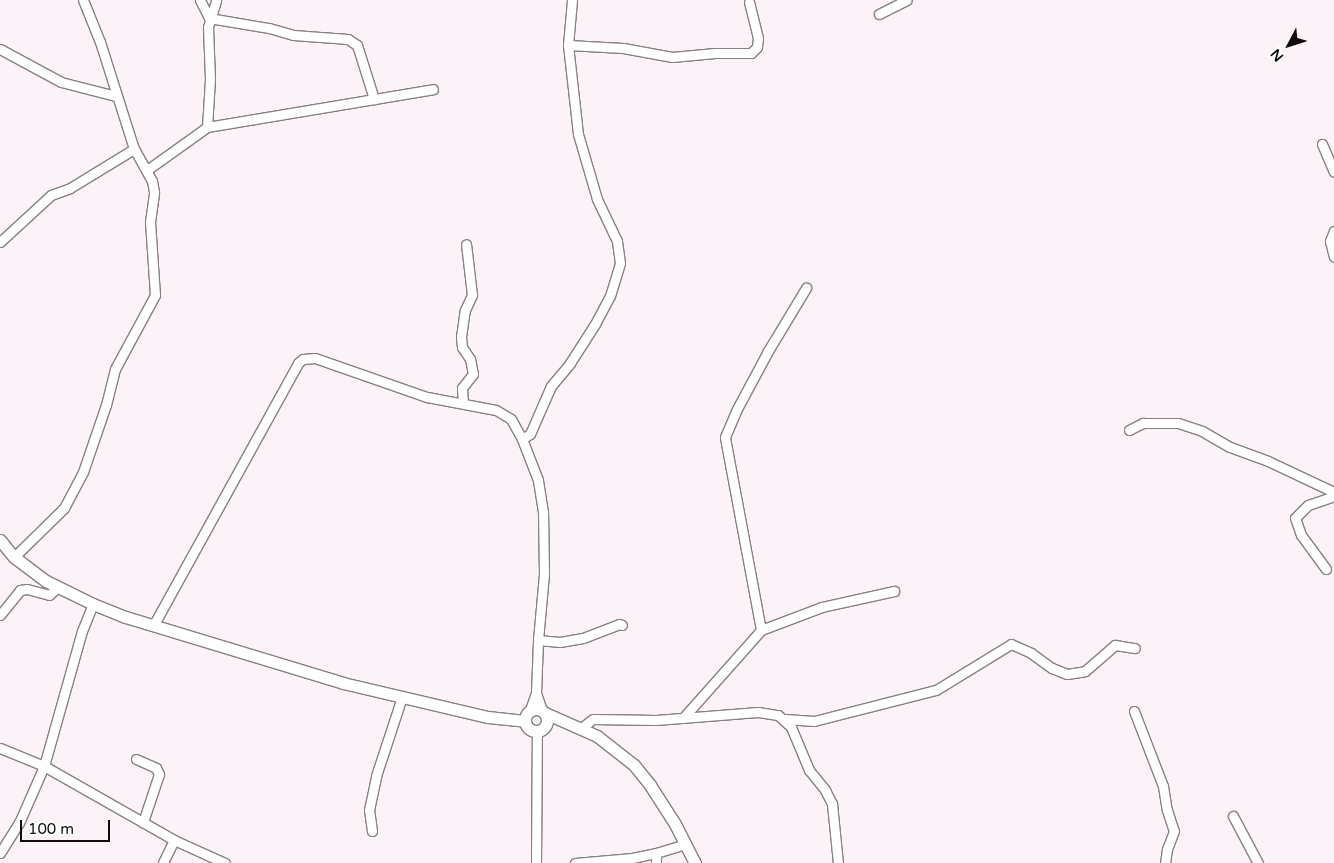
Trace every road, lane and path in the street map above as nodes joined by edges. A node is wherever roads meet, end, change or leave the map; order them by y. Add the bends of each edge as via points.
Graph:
1 (83, 0) edge
2 (200, 0) edge
3 (216, 0) edge
4 (572, 0) edge
5 (907, 0) edge
6 (749, 2) dead end
7 (878, 14) dead end
8 (209, 18) junction
9 (568, 45) junction
10 (0, 49) edge
11 (433, 89) dead end
12 (116, 96) junction
13 (374, 99) junction
14 (207, 127) junction
15 (1322, 144) dead end
16 (134, 149) junction
17 (147, 170) junction
18 (1334, 172) edge
19 (1334, 231) edge
20 (0, 242) edge
21 (466, 244) dead end
22 (1334, 257) edge
23 (806, 288) dead end
24 (463, 402) junction
25 (1129, 430) dead end
26 (522, 439) junction
27 (1334, 492) edge
28 (1334, 496) edge
29 (0, 540) edge
30 (14, 557) junction
31 (1326, 569) dead end
32 (58, 587) junction
33 (894, 591) dead end
34 (93, 604) junction
35 (0, 615) edge
36 (622, 625) dead end
37 (153, 626) junction
38 (761, 630) junction
39 (538, 640) junction
40 (1135, 648) dead end
41 (536, 693) junction
42 (402, 697) junction
43 (530, 710) junction
44 (1134, 711) dead end
45 (544, 712) junction
46 (683, 718) junction
47 (785, 719) junction
48 (525, 721) junction
49 (578, 728) junction
50 (541, 729) junction
51 (0, 748) edge
52 (136, 760) dead end
53 (44, 766) junction
54 (1233, 816) dead end
55 (143, 822) junction
56 (372, 831) dead end
57 (174, 840) junction
58 (686, 844) junction
59 (0, 853) edge
60 (656, 858) edge
61 (163, 863) edge
62 (225, 863) edge
63 (536, 863) edge
64 (575, 863) edge
65 (695, 863) edge
66 (838, 863) edge
67 (1165, 863) edge
68 (1258, 863) edge

1 - 12 street
2 - 8 street
3 - 8 street
4 - 9 street
5 - 7 street
6 - 9 street via 758,38 758,47 751,53 672,56 623,48
8 - 13 street via 293,35 348,39 358,45
8 - 14 street
9 - 26 street via 578,134 597,199 617,241 620,263 610,296 595,324 570,364 551,386 530,434
10 - 12 street via 61,82
11 - 13 street
12 - 16 street
13 - 14 street
14 - 17 street
15 - 18 street
16 - 17 street
16 - 20 street via 70,188 51,195
17 - 30 street via 154,192 150,222 155,295 115,369 83,472 64,508
19 - 22 street via 1330,241
21 - 24 street via 472,295 465,310 461,337 473,374 462,388
23 - 38 street via 764,359 725,437
24 - 26 street via 496,410 511,419
24 - 37 street via 427,397 315,358 303,359
25 - 27 street via 1144,423 1178,423
26 - 39 street via 538,480 543,512 544,574
28 - 31 street via 1308,505 1295,518 1301,535
29 - 30 main road
30 - 32 main road
32 - 34 main road
32 - 35 street via 49,595 20,590
33 - 38 street via 822,607
34 - 37 main road
34 - 53 street via 82,631
36 - 39 street via 560,642
37 - 42 main road via 281,666
38 - 46 street
39 - 41 street
40 - 47 street via 1115,645 1085,671 1067,674 1011,644 936,690 814,722
41 - 43 street
41 - 45 street
42 - 48 main road via 488,717
42 - 56 street via 376,776 369,810
43 - 45 main road via 536,708
43 - 48 main road
44 - 67 street via 1163,786 1174,831
45 - 49 main road
45 - 50 main road via 548,719
46 - 47 street via 758,712
46 - 49 street via 593,719
47 - 66 street via 810,770 832,804
48 - 50 main road via 528,728
49 - 50 main road
49 - 58 main road via 610,745 634,765
50 - 63 street
51 - 53 street
52 - 55 street via 156,768 159,774
53 - 55 street
53 - 59 street via 19,823
54 - 68 street
55 - 57 street
57 - 61 street
57 - 62 street
58 - 60 street
58 - 65 main road
60 - 64 street

